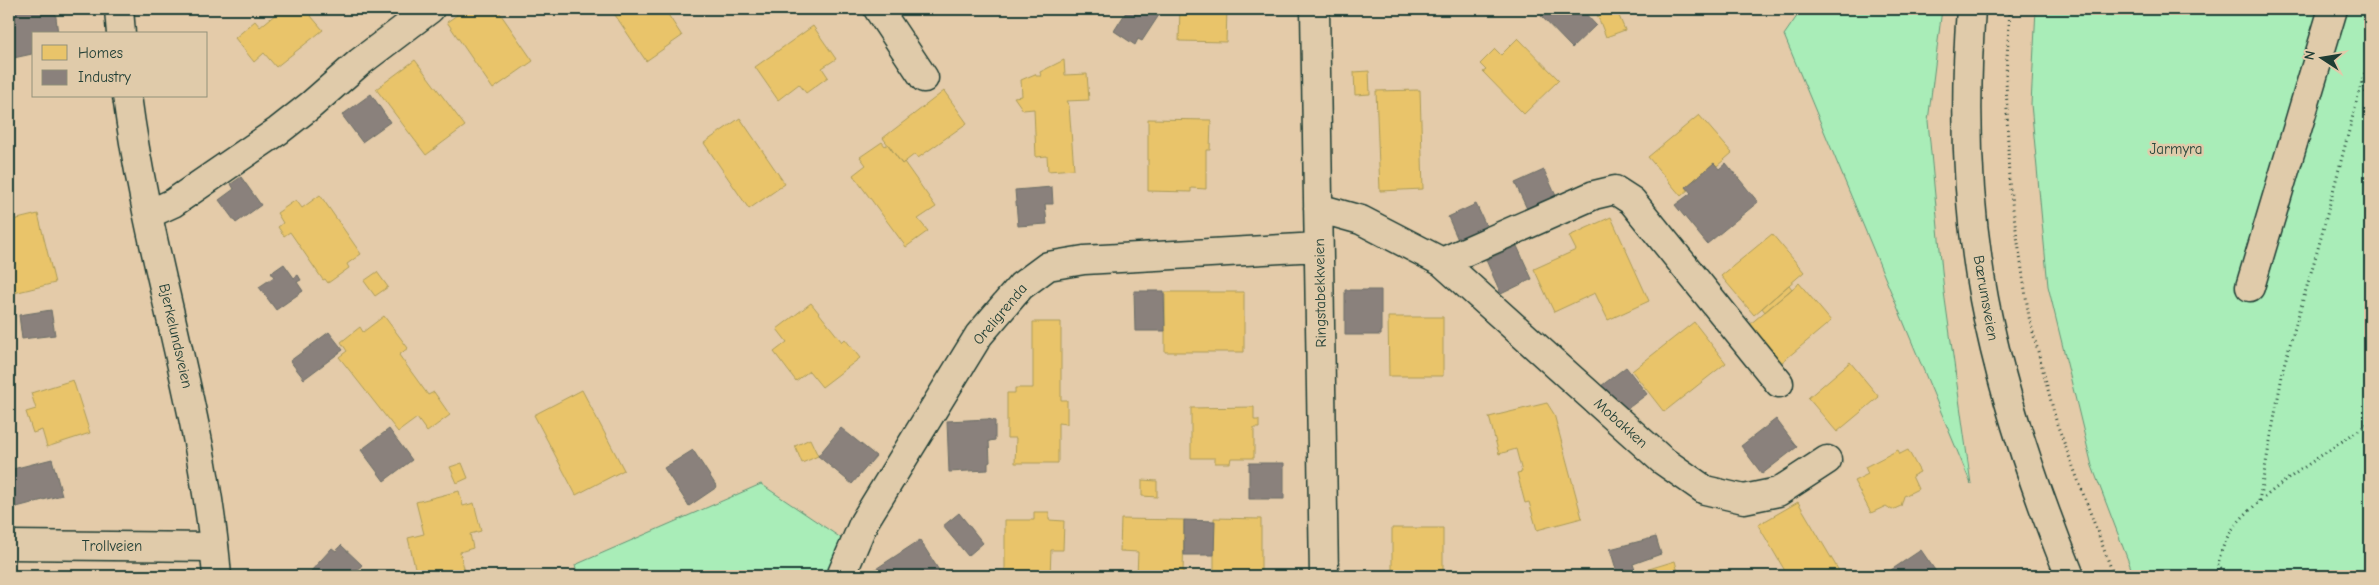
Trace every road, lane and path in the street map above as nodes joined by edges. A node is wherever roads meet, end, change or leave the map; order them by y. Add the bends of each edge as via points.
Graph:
1 (119, 9) edge
2 (430, 9) edge
3 (878, 9) edge
4 (1315, 9) edge
5 (1972, 9) edge
6 (2010, 9) edge
7 (2332, 9) edge
8 (120, 32) edge
9 (2370, 58) edge
10 (924, 78) dead end
11 (2362, 80) junction
12 (127, 98) edge
13 (2370, 105) edge
14 (1318, 208) junction
15 (149, 214) junction
16 (1318, 247) junction
17 (1442, 262) junction
18 (2250, 287) dead end
19 (1779, 383) dead end
20 (2370, 422) edge
21 (1827, 460) dead end
22 (2259, 501) junction
23 (9, 545) edge
24 (214, 547) junction
25 (2218, 562) junction
26 (217, 576) edge
27 (841, 576) edge
28 (1324, 576) edge
29 (2070, 576) edge
30 (2114, 576) edge
31 (2218, 576) edge
32 (2225, 576) edge

1 - 8 street
2 - 15 street via 278,131
3 - 10 street
4 - 14 street, Ringstabekkveien
5 - 29 street, Bærumsveien via 1968,51 1968,136 1984,298 2016,424 2048,522
6 - 30 path via 2006,74 2009,182 2029,317 2057,424
7 - 18 street
9 - 11 path
11 - 13 path
11 - 22 path via 2284,365
12 - 15 street, Bjerkelundsveien
14 - 16 street, Ringstabekkveien
14 - 17 street, Mobakken via 1361,220
15 - 24 street, Bjerkelundsveien via 197,430
16 - 27 street, Oreligrenda via 1084,260 1048,266 1021,286 979,335 864,522
16 - 28 street, Ringstabekkveien
17 - 19 street via 1594,195 1615,190 1632,201
17 - 21 street, Mobakken via 1662,460 1705,490 1744,499 1778,492
20 - 22 path
22 - 25 path via 2229,535
23 - 24 street, Trollveien
24 - 26 street, Bjerkelundsveien
25 - 31 path
25 - 32 path

